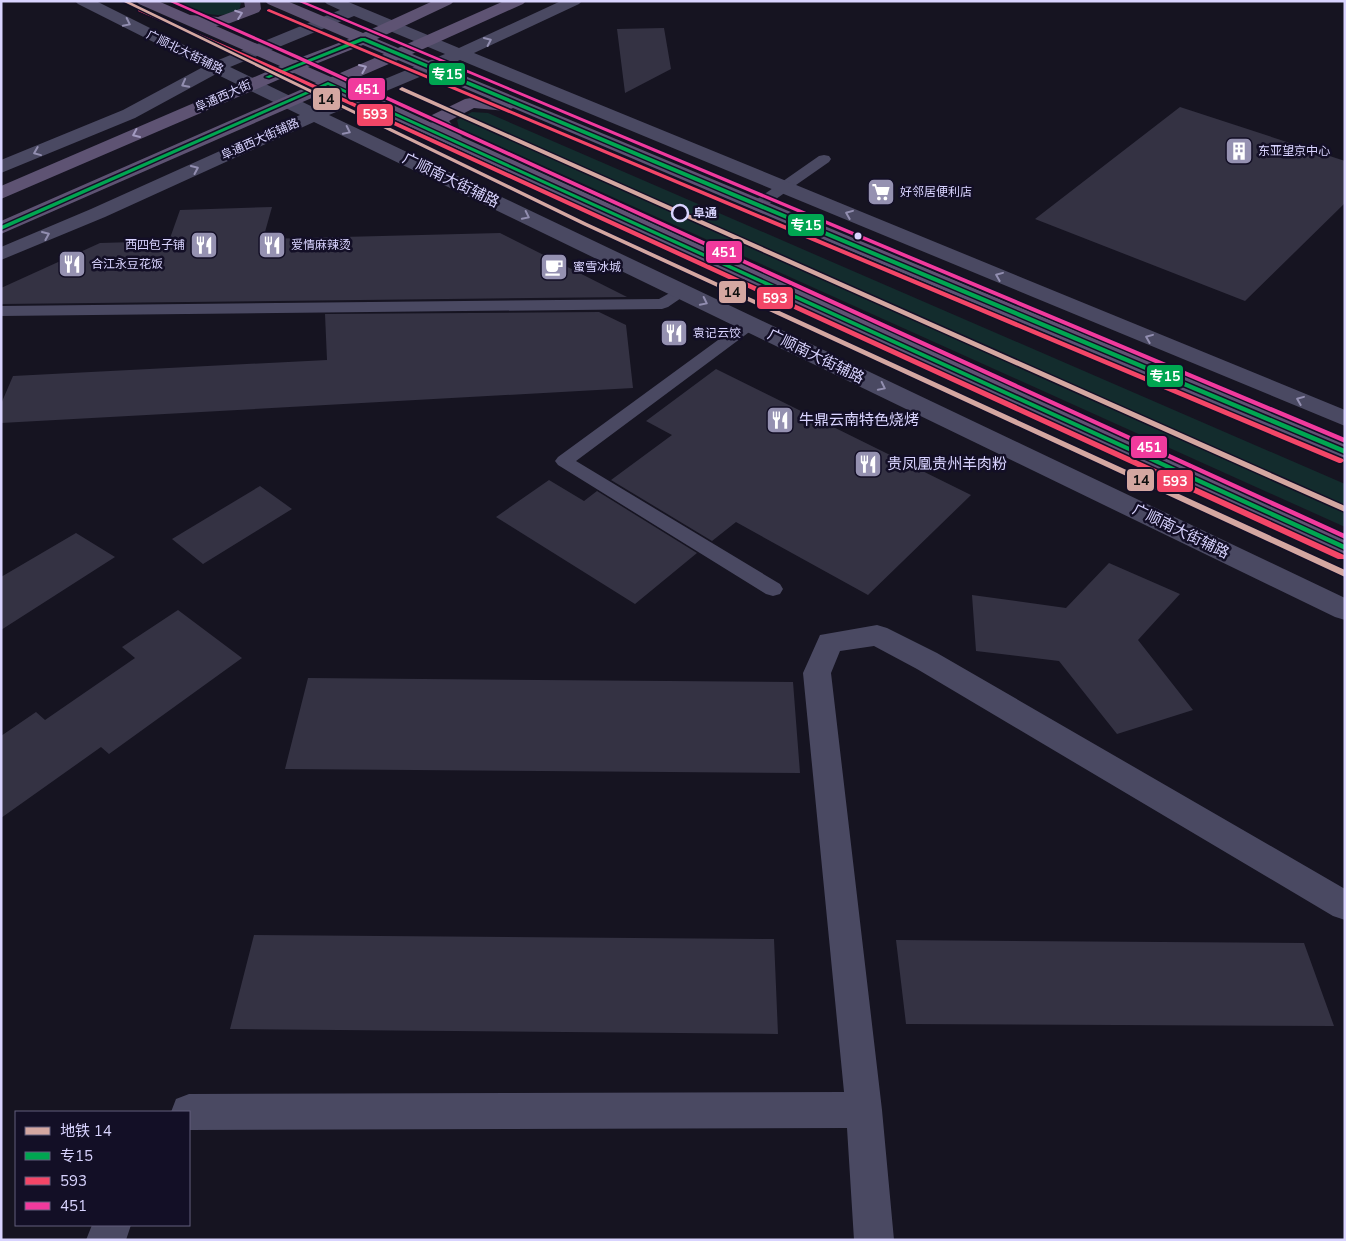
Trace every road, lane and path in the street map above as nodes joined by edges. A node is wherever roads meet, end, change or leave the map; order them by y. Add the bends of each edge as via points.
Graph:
1 (83, 1) edge
2 (144, 1) edge
3 (252, 1) edge
4 (273, 1) edge
5 (332, 1) edge
6 (374, 1) edge
7 (446, 1) edge
8 (518, 1) edge
9 (574, 1) edge
10 (353, 10) junction
11 (182, 18) junction
12 (323, 22) junction
13 (392, 26) junction
14 (363, 39) junction
15 (427, 41) junction
16 (256, 50) junction
17 (398, 54) junction
18 (459, 54) junction
19 (294, 66) junction
20 (429, 66) junction
21 (216, 67) junction
22 (328, 83) junction
23 (250, 84) junction
24 (357, 96) junction
25 (288, 102) junction
26 (528, 107) junction
27 (314, 114) junction
28 (457, 142) junction
29 (824, 159) dead end
30 (1, 167) edge
31 (785, 188) junction
32 (1, 193) edge
33 (758, 205) junction
34 (1, 228) edge
35 (1, 254) edge
36 (682, 291) junction
37 (1, 311) edge
38 (750, 324) junction
39 (1345, 419) edge
40 (1345, 452) edge
41 (1345, 548) edge
42 (773, 588) dead end
43 (1345, 610) edge
44 (1345, 906) edge
45 (864, 1110) junction
46 (190, 1112) edge
47 (110, 1226) edge
48 (106, 1240) edge
49 (874, 1240) edge

1 -> 21 street, 广顺北大街辅路
2 - 11 main road
11 -> 3 main road via 219,22 253,9
4 - 12 main road
5 - 10 street
6 - 10 street
7 - 13 main road, 阜通西大街
8 - 15 main road
18 -> 9 street, 阜通西大街辅路
10 - 12 street
10 - 13 street
11 - 16 main road
12 - 14 main road
12 - 16 street
13 - 14 main road, 阜通西大街
13 - 15 street
14 - 17 main road
14 - 19 main road, 阜通西大街
15 - 17 main road
15 - 18 street
16 - 19 main road
16 - 21 street
17 - 20 main road
22 -> 17 main road
18 - 20 street, 阜通西大街辅路
18 - 31 street
19 - 22 main road
19 - 23 main road, 阜通西大街
20 - 24 street, 阜通西大街辅路
20 - 26 main road
21 - 23 street, 广顺北大街辅路
21 -> 30 street via 128,114
22 - 24 main road
22 - 25 main road
23 - 25 street, 广顺北大街辅路
23 -> 32 main road, 阜通西大街
24 - 27 street, 阜通西大街辅路
24 - 28 main road
25 - 27 street, 广顺南大街辅路
25 - 34 main road
26 - 28 main road via 471,103 438,119
26 - 33 main road
35 -> 27 street, 阜通西大街辅路
27 -> 36 street, 广顺南大街辅路
28 - 41 main road
29 - 31 lane
31 - 33 lane
39 -> 31 street
33 - 40 main road
36 - 37 lane via 662,304
36 -> 38 street, 广顺南大街辅路
38 - 42 lane via 564,461
38 -> 43 street, 广顺南大街辅路
44 - 45 street via 877,635 830,642 817,673
45 - 46 street
45 - 49 street
47 - 48 street

